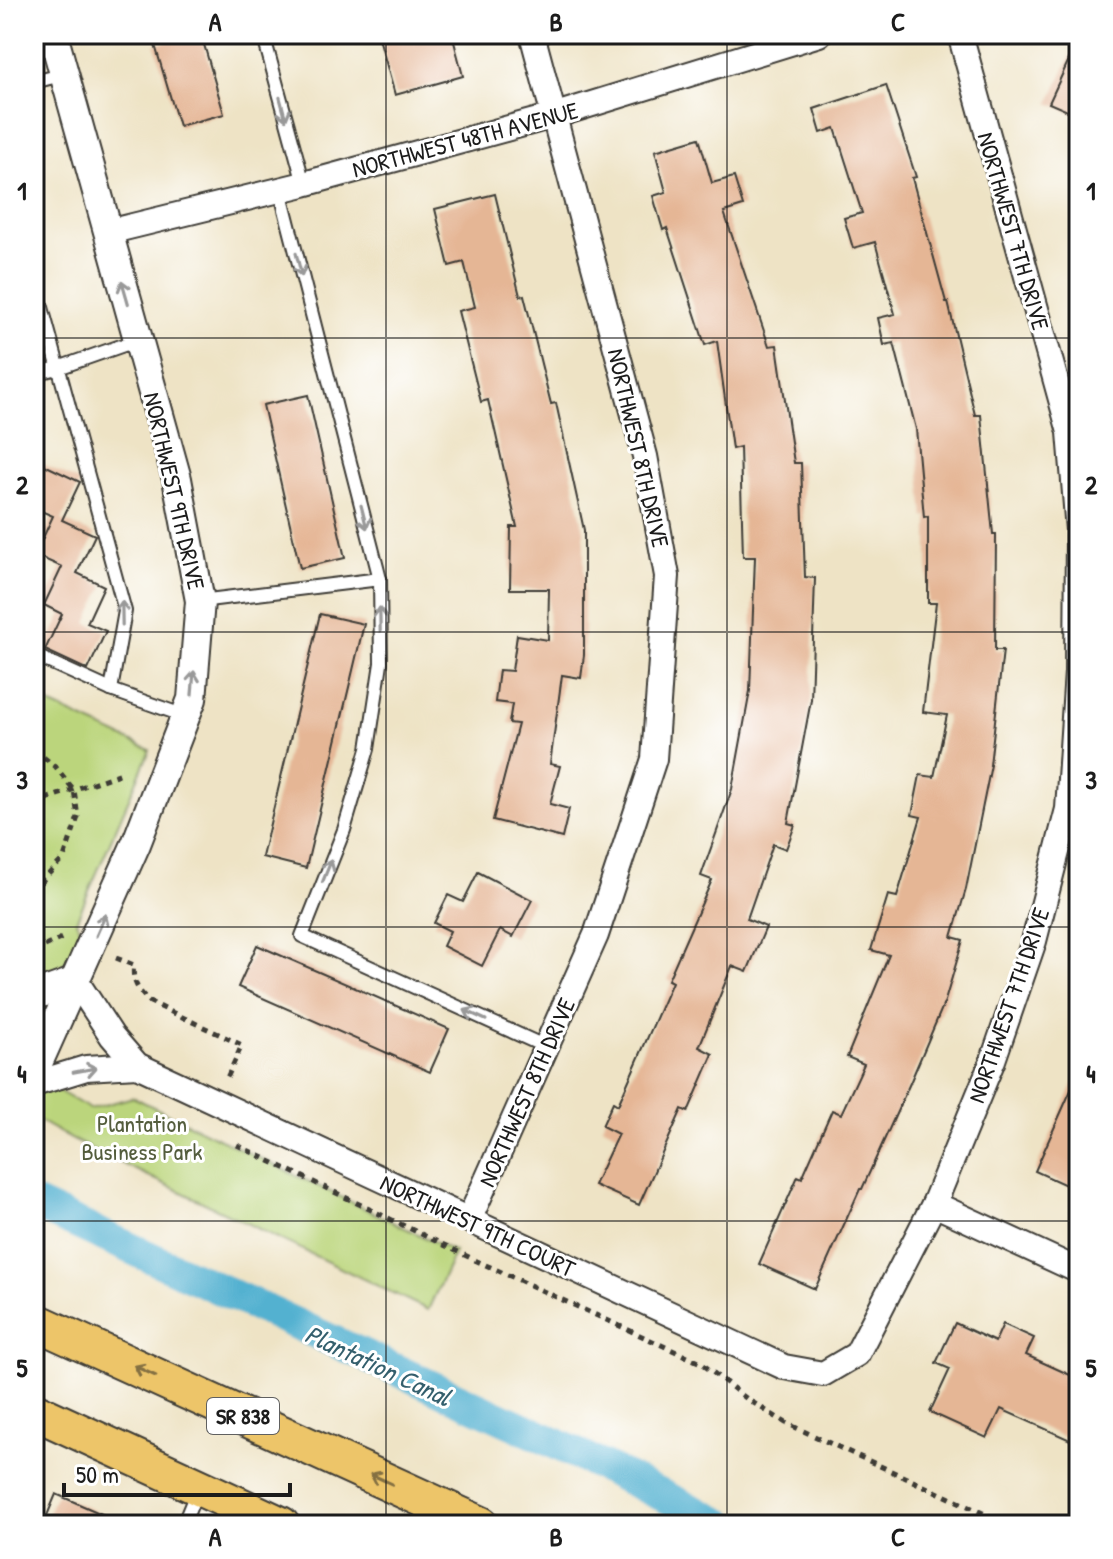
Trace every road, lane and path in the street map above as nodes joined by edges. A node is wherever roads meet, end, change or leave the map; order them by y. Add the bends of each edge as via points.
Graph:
1 (53, 34) edge
2 (263, 34) edge
3 (532, 34) edge
4 (819, 34) edge
5 (960, 34) edge
6 (65, 74) junction
7 (34, 82) edge
8 (553, 116) junction
9 (292, 187) junction
10 (108, 232) junction
11 (34, 278) edge
12 (138, 340) junction
13 (58, 368) junction
14 (34, 374) edge
15 (1075, 430) edge
16 (380, 579) junction
17 (200, 601) junction
18 (34, 655) edge
19 (111, 690) junction
20 (185, 716) junction
21 (34, 750) edge
22 (122, 773) dead end
23 (74, 790) junction
24 (34, 803) edge
25 (1073, 811) edge
26 (34, 812) edge
27 (34, 824) edge
28 (34, 887) edge
29 (90, 949) junction
30 (34, 951) edge
31 (76, 981) junction
32 (34, 994) edge
33 (546, 1047) junction
34 (137, 1065) junction
35 (34, 1072) edge
36 (34, 1084) edge
37 (217, 1102) junction
38 (233, 1143) dead end
39 (934, 1204) junction
40 (469, 1220) junction
41 (1079, 1271) edge
42 (34, 1321) edge
43 (823, 1374) joint
44 (34, 1412) edge
45 (199, 1486) junction
46 (183, 1525) edge
47 (281, 1525) edge
48 (481, 1525) edge
49 (1009, 1525) edge

1 - 6 street, NORTHWEST 9TH DRIVE
2 -> 9 lane
3 - 8 street, NORTHWEST 8TH DRIVE
4 - 8 street, NORTHWEST 48TH AVENUE
5 - 15 street, NORTHWEST 7TH DRIVE
6 - 7 lane
6 - 10 street, NORTHWEST 9TH DRIVE
8 - 9 street, NORTHWEST 48TH AVENUE
8 - 33 street, NORTHWEST 8TH DRIVE via 645,456 667,576 654,759 596,935
9 - 10 street, NORTHWEST 48TH AVENUE
9 -> 16 lane
12 -> 10 street, NORTHWEST 9TH DRIVE
11 - 13 lane
12 - 13 lane
12 - 17 street, NORTHWEST 9TH DRIVE via 177,479
13 - 14 lane
19 -> 13 lane via 125,611
15 - 25 street, NORTHWEST 7TH DRIVE
16 - 17 lane
33 -> 16 lane via 302,936 344,830 368,749 381,663
20 -> 17 street, NORTHWEST 9TH DRIVE via 192,699
18 - 19 lane
19 - 20 lane
29 -> 20 street, NORTHWEST 9TH DRIVE
21 - 23 path
22 - 23 path
23 - 24 path
23 - 28 path via 78,817 64,858
25 - 39 street, NORTHWEST 7TH DRIVE via 993,1060
26 - 27 path
29 - 30 path via 64,937
29 - 31 street, NORTHWEST 9TH DRIVE
29 - 37 path via 134,965 139,992 150,1002 242,1045
31 - 32 street
31 - 34 street, NORTHWEST 9TH COURT
31 - 35 street, NORTHWEST 9TH DRIVE
33 - 40 street, NORTHWEST 8TH DRIVE
36 -> 34 street, NORTHWEST 9TH COURT via 86,1068
34 - 37 street, NORTHWEST 9TH COURT
37 - 40 street, NORTHWEST 9TH COURT
38 - 49 path via 701,1363 786,1423
39 - 41 street
39 - 43 street, NORTHWEST 7TH DRIVE via 857,1354
40 - 43 street, NORTHWEST 9TH COURT via 784,1367
48 -> 42 main road, SR 838
44 - 45 main road
45 - 46 lane
45 - 47 main road

